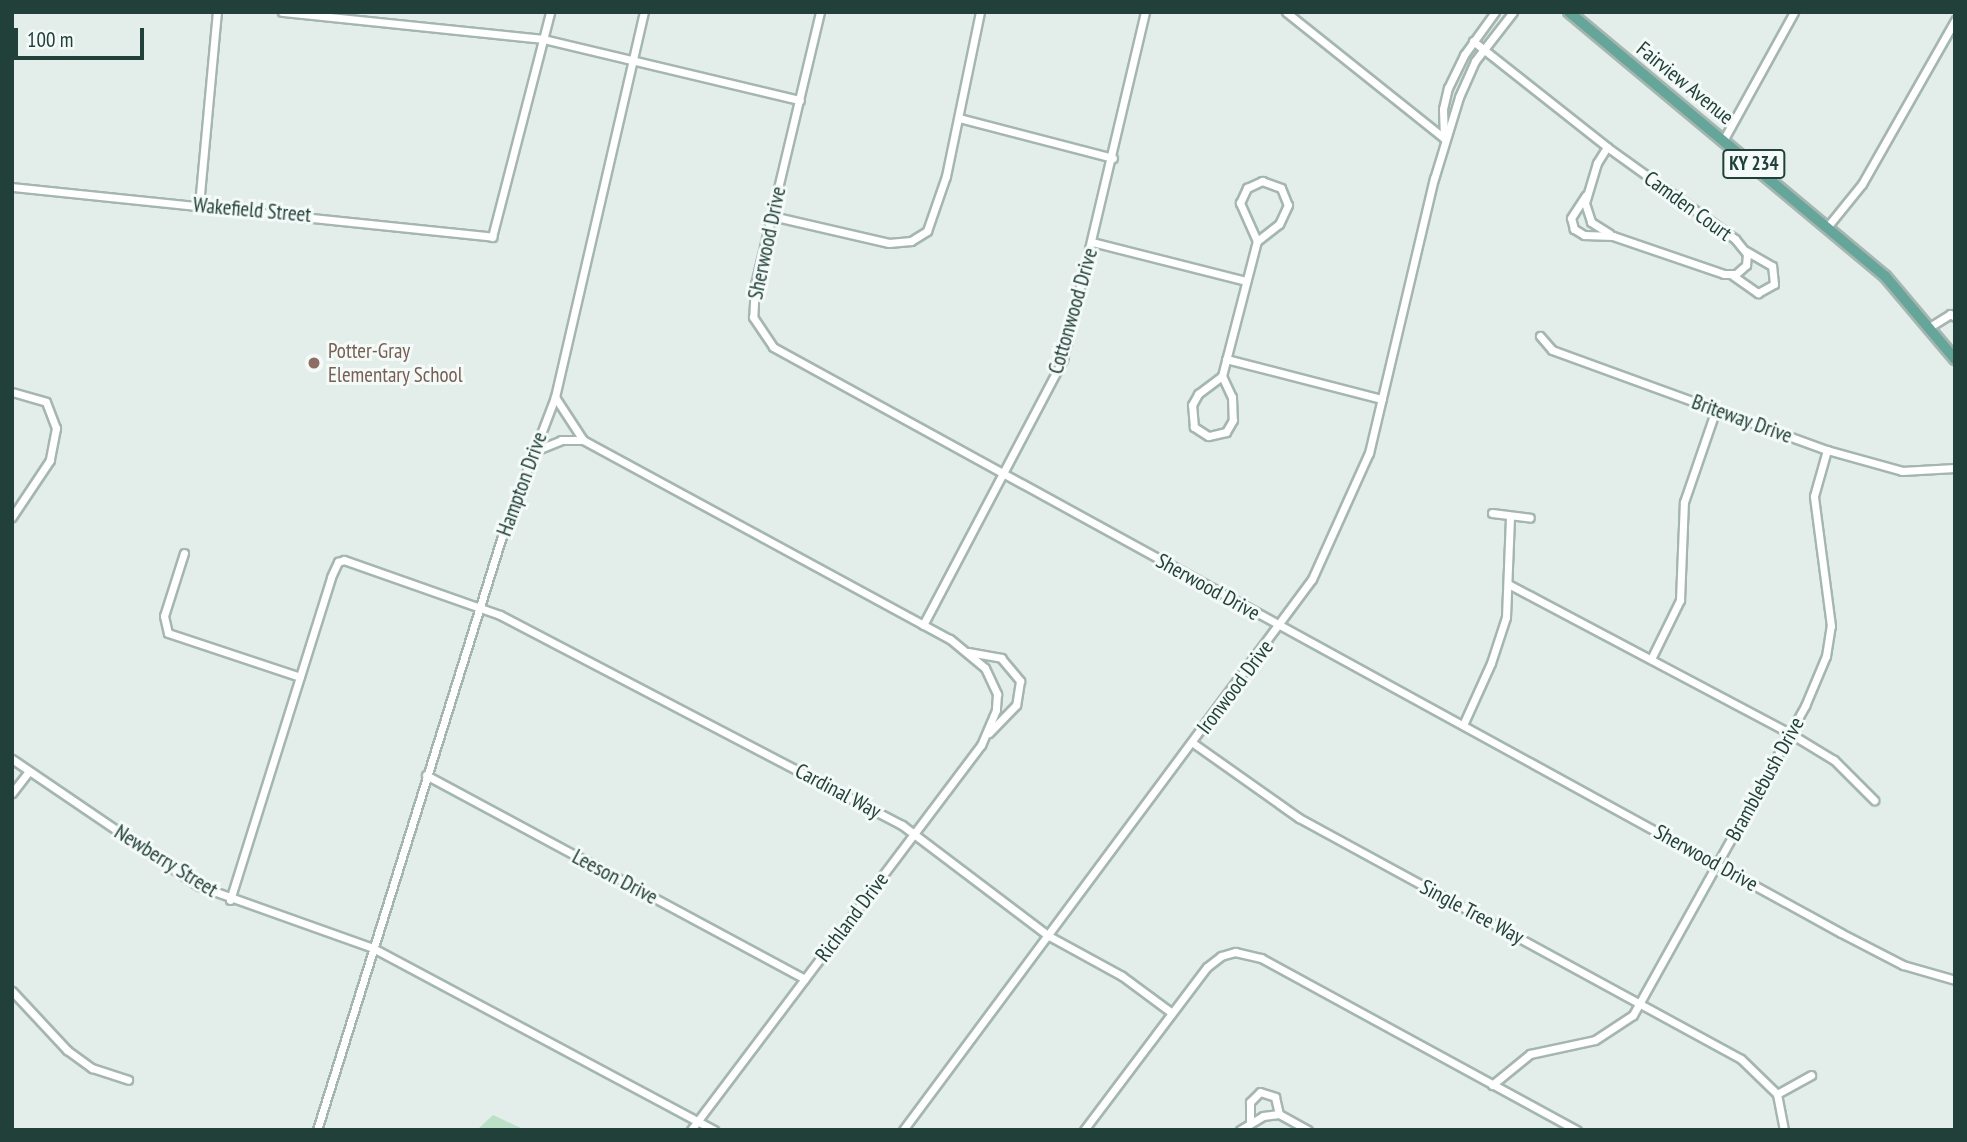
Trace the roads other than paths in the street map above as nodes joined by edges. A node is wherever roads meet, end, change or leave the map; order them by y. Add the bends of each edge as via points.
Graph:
1 (217, 12) edge
2 (282, 12) edge
3 (550, 12) edge
4 (644, 12) edge
5 (820, 12) edge
6 (980, 12) edge
7 (1145, 12) edge
8 (1286, 12) edge
9 (1495, 12) edge
10 (1513, 12) edge
11 (1569, 12) edge
12 (1794, 12) edge
13 (1955, 20) edge
14 (543, 39) junction
15 (1473, 41) junction
16 (1483, 49) junction
17 (633, 60) junction
18 (800, 100) junction
19 (959, 118) junction
20 (1444, 138) junction
21 (1724, 139) junction
22 (1607, 147) junction
23 (1113, 158) junction
24 (12, 187) edge
25 (1586, 195) junction
26 (200, 205) junction
27 (772, 216) junction
28 (1828, 226) junction
29 (1614, 236) junction
30 (1257, 241) junction
31 (1092, 242) junction
32 (1746, 251) junction
33 (1732, 275) junction
34 (1246, 281) junction
35 (1953, 313) edge
36 (1928, 328) junction
37 (1540, 336) dead end
38 (1226, 359) junction
39 (1955, 359) edge
40 (1222, 376) junction
41 (12, 392) edge
42 (555, 397) junction
43 (1382, 399) junction
44 (1716, 410) junction
45 (583, 440) junction
46 (1827, 450) junction
47 (531, 453) junction
48 (1955, 468) edge
49 (1004, 474) junction
50 (1492, 513) dead end
51 (12, 517) edge
52 (1510, 517) junction
53 (1530, 518) dead end
54 (184, 553) dead end
55 (1510, 586) junction
56 (480, 607) junction
57 (923, 625) junction
58 (1280, 628) junction
59 (967, 652) junction
60 (1651, 659) junction
61 (300, 677) junction
62 (1463, 725) junction
63 (988, 734) junction
64 (1791, 734) junction
65 (1192, 743) junction
66 (12, 760) edge
67 (29, 771) junction
68 (426, 775) junction
69 (12, 793) edge
70 (1874, 800) dead end
71 (915, 834) junction
72 (1718, 865) junction
73 (230, 900) junction
74 (1049, 936) junction
75 (373, 948) junction
76 (805, 979) junction
77 (1955, 980) edge
78 (12, 990) edge
79 (1640, 1003) junction
80 (1172, 1013) junction
81 (1811, 1076) dead end
82 (128, 1080) dead end
83 (1492, 1085) junction
84 (1777, 1094) junction
85 (1279, 1114) junction
86 (700, 1119) junction
87 (1250, 1122) junction
88 (317, 1130) edge
89 (691, 1130) edge
90 (714, 1130) edge
91 (904, 1130) edge
92 (1084, 1130) edge
93 (1240, 1130) edge
94 (1308, 1130) edge
95 (1577, 1130) edge
96 (1784, 1130) edge

1 - 26 street
2 - 14 street
3 - 14 street
4 - 17 street, Hampton Drive
5 - 18 street, Sherwood Drive
6 - 19 street
7 - 23 street, Cottonwood Drive
8 - 20 street
9 - 15 street, Ironwood Drive
10 - 16 street, Ironwood Drive
11 - 21 main road, Fairview Avenue / KY 234
12 - 21 street
13 - 28 street via 1862,184
14 - 17 street
14 - 26 street, Wakefield Street via 492,237
15 - 16 street, Camden Court
15 - 20 street, Ironwood Drive via 1448,88
16 - 20 street, Ironwood Drive
16 - 22 street, Camden Court
17 - 18 street
17 - 42 street, Hampton Drive
18 - 27 street, Sherwood Drive
19 - 23 street
19 - 27 street via 933,221 916,239 889,243
20 - 43 street, Ironwood Drive
21 - 28 main road, Fairview Avenue / KY 234
22 - 25 street
22 - 32 street, Camden Court
23 - 31 street, Cottonwood Drive
24 - 26 street, Wakefield Street
25 - 29 street via 1589,219
25 - 29 street, Camden Court via 1572,212 1574,229 1584,235
27 - 49 street, Sherwood Drive via 754,296 753,317 764,339 795,361
28 - 36 main road, Fairview Avenue / KY 234 via 1885,276
29 - 33 street, Camden Court
30 - 30 street via 1279,225 1287,210 1284,192 1267,181 1251,185 1240,203
30 - 34 street
31 - 34 street
31 - 49 street, Cottonwood Drive via 1060,367
32 - 33 street, Camden Court via 1745,267
32 - 33 street via 1772,266 1774,284 1758,293
34 - 38 street
35 - 36 street
36 - 39 main road, KY 234
37 - 44 street, Briteway Drive via 1552,350
38 - 40 street
38 - 43 street
40 - 40 street via 1198,394 1192,405 1194,427 1208,436 1226,432 1233,420 1232,397
41 - 51 street via 46,402 56,428 50,460
42 - 45 street via 572,430
42 - 47 street, Hampton Drive
43 - 58 street, Ironwood Drive via 1364,470 1319,568
44 - 46 street, Briteway Drive
44 - 60 street via 1684,502 1680,600
45 - 47 street via 561,440
45 - 57 street
46 - 48 street, Briteway Drive via 1902,471
46 - 64 street, Bramblebush Drive via 1814,496 1829,594 1829,642 1817,683
47 - 56 street, Hampton Drive
49 - 57 street, Cottonwood Drive
49 - 58 street, Sherwood Drive
50 - 52 street
52 - 53 street
52 - 55 street
54 - 61 street via 164,616 168,633
55 - 60 street
55 - 62 street via 1494,654
56 - 61 street, Cardinal Way via 339,561
56 - 68 street, Hampton Drive
56 - 71 street, Cardinal Way
57 - 59 street
58 - 62 street, Sherwood Drive
58 - 65 street, Ironwood Drive
59 - 63 street, Richland Drive via 990,676 997,698
59 - 63 street via 1001,659 1020,681 1016,705
60 - 64 street
61 - 73 street
62 - 72 street, Sherwood Drive
63 - 71 street, Richland Drive
64 - 70 street via 1834,760
64 - 72 street, Bramblebush Drive
65 - 74 street, Ironwood Drive
65 - 79 street, Single Tree Way via 1299,818
66 - 67 street, Newberry Street
67 - 69 street
67 - 73 street, Newberry Street via 199,886
68 - 75 street, Hampton Drive
68 - 76 street, Leeson Drive
71 - 74 street, Cardinal Way
71 - 76 street, Richland Drive
72 - 77 street, Sherwood Drive via 1903,965
72 - 79 street, Bramblebush Drive
73 - 75 street, Newberry Street via 301,920
74 - 80 street, Cardinal Way via 1122,976
74 - 91 street, Ironwood Drive
75 - 86 street, Newberry Street
75 - 88 street, Hampton Drive
76 - 86 street, Richland Drive
78 - 82 street via 67,1051 92,1068
79 - 83 street, Bramblebush Drive via 1629,1020 1610,1034 1530,1054
79 - 84 street, Single Tree Way via 1757,1071
80 - 83 street via 1207,967 1223,955 1241,952 1261,958
80 - 92 street
81 - 84 street
83 - 95 street
84 - 96 street
85 - 87 street
85 - 87 street via 1275,1097 1260,1092 1249,1104
85 - 94 street
86 - 89 street, Richland Drive
86 - 90 street, Newberry Street
87 - 93 street

